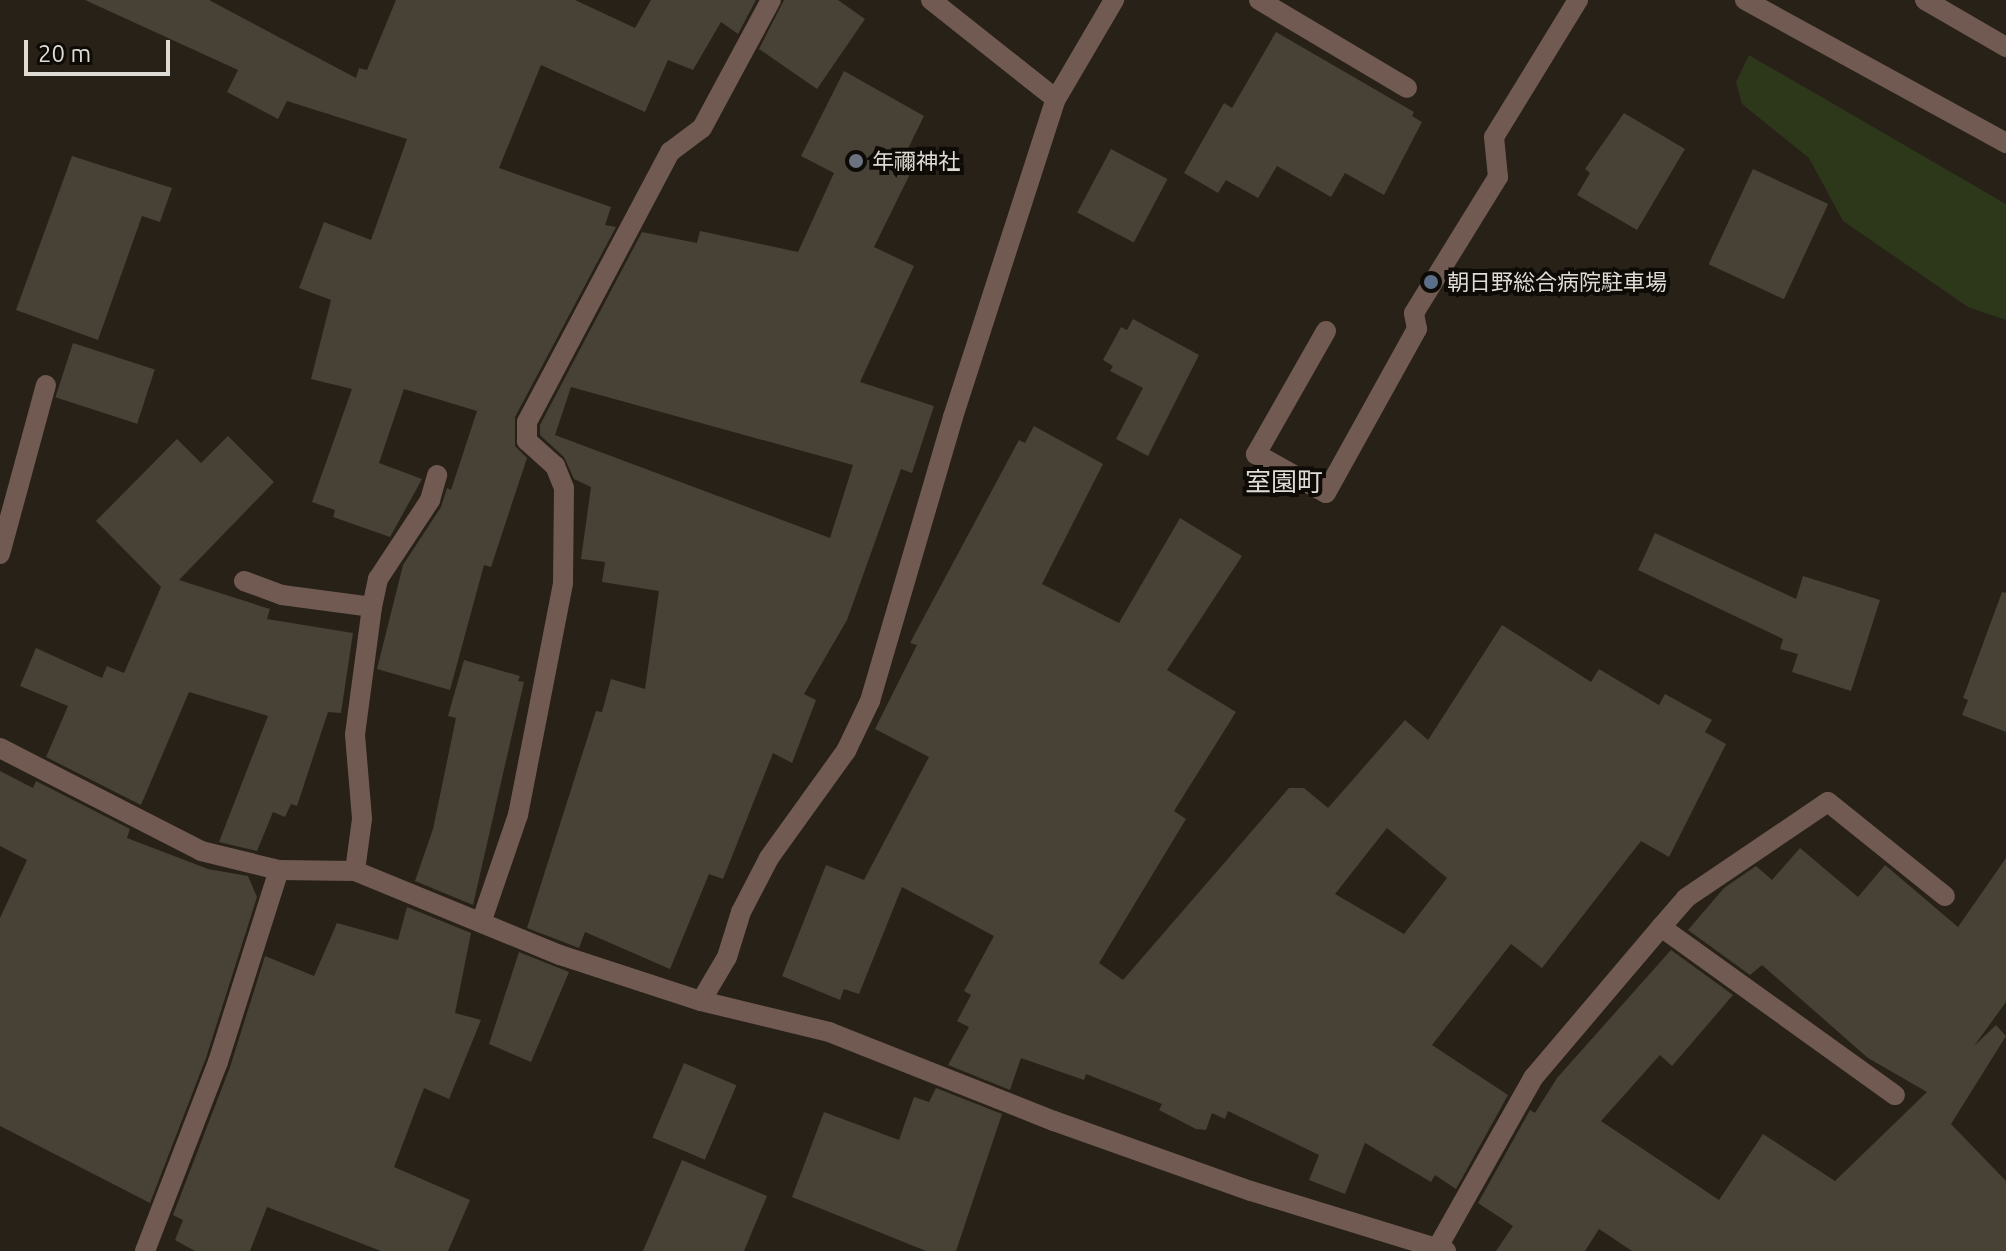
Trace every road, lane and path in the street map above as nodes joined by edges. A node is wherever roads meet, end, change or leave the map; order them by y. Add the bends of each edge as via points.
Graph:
1 (771, 0) edge
2 (931, 0) edge
3 (1114, 0) edge
4 (1259, 0) edge
5 (1578, 0) edge
6 (1745, 0) edge
7 (1925, 0) edge
8 (2006, 47) edge
9 (1407, 88) dead end
10 (1056, 99) junction
11 (2006, 143) edge
12 (1326, 331) dead end
13 (46, 385) dead end
14 (437, 475) dead end
15 (0, 554) edge
16 (244, 581) dead end
17 (372, 607) junction
18 (0, 748) edge
19 (279, 870) junction
20 (355, 871) junction
21 (1945, 896) dead end
22 (482, 920) junction
23 (1661, 927) junction
24 (701, 1001) junction
25 (1895, 1095) dead end
26 (1442, 1248) edge
27 (145, 1251) edge

1 - 22 street via 702,128 670,152 527,422 527,441 555,466 564,488 563,583 518,815
2 - 10 street
3 - 10 street
4 - 9 street
5 - 12 street via 1494,137 1498,177 1414,313 1417,329 1326,493 1256,454
6 - 11 street
7 - 8 street
10 - 24 street via 953,417 870,701 846,751 769,858 741,912 727,957
13 - 15 street
14 - 17 street via 430,500 378,579
16 - 17 street via 282,595
17 - 20 street via 355,735 362,819
18 - 19 street via 201,851
19 - 20 street
19 - 27 street via 218,1062
20 - 22 street
21 - 23 street via 1828,802 1686,898
22 - 24 street via 560,955
23 - 25 street
23 - 26 street via 1533,1078
24 - 26 street via 829,1032 1251,1191

